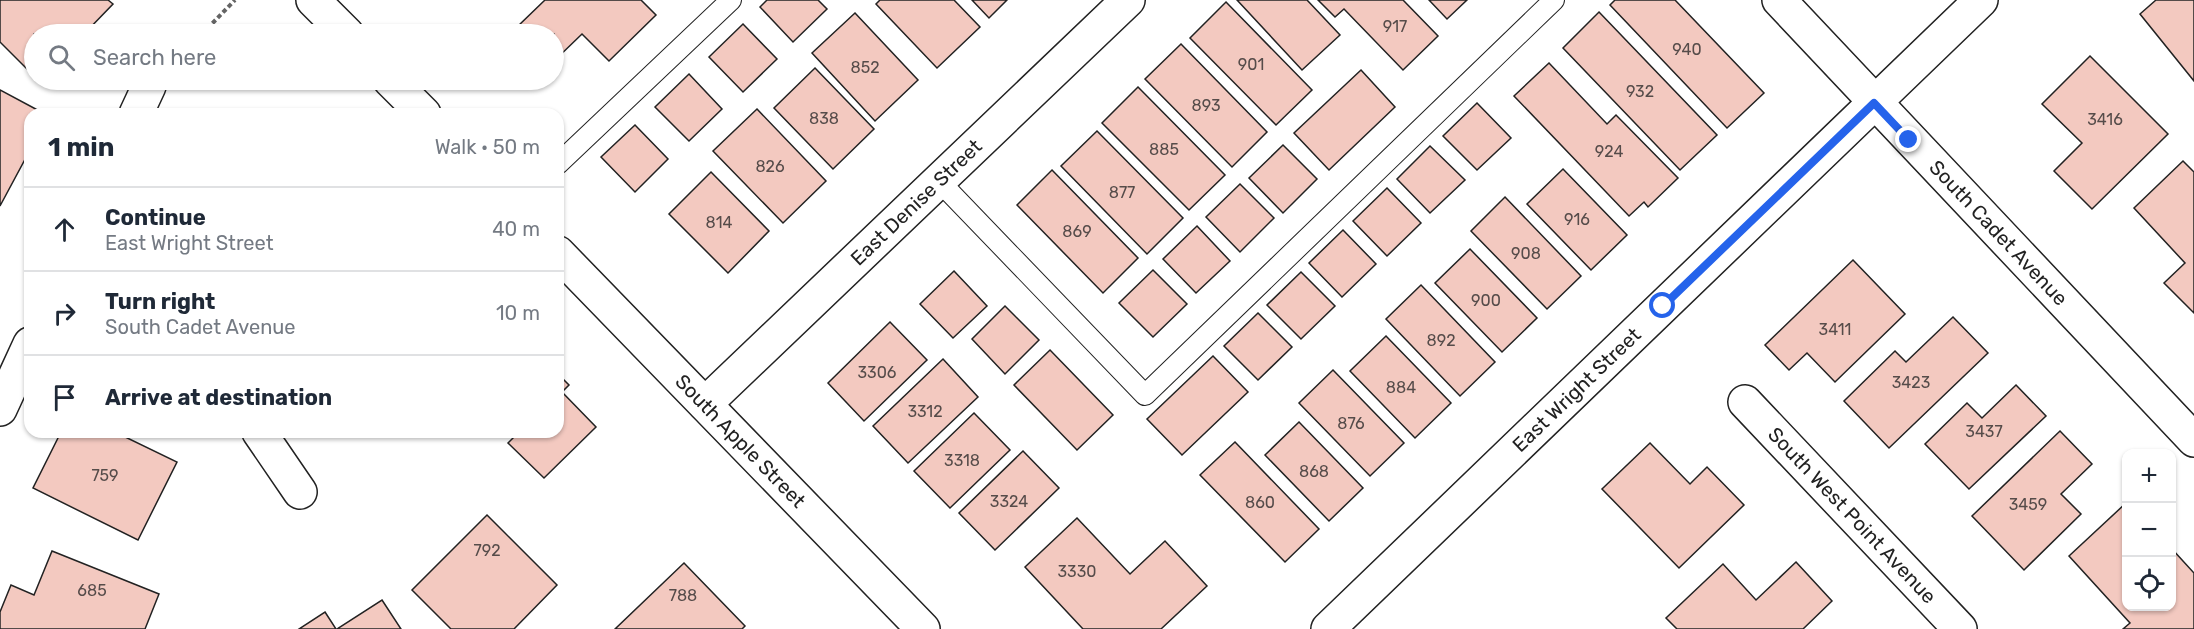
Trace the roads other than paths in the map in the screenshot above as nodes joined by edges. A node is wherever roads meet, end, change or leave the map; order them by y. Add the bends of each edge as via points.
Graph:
1 (313, 0) edge
2 (731, 0) edge
3 (1128, 0) edge
4 (1554, 0) edge
5 (1779, 0) edge
6 (1981, 0) edge
7 (337, 24) edge
8 (400, 90) edge
9 (1874, 103) junction
10 (418, 108) edge
11 (564, 158) edge
12 (939, 181) junction
13 (564, 259) edge
14 (24, 357) edge
15 (1745, 402) dead end
16 (705, 405) junction
17 (0, 409) edge
18 (263, 438) edge
19 (2194, 440) edge
20 (300, 492) dead end
21 (923, 629) edge
22 (1328, 629) edge
23 (1960, 629) edge

1 - 7 street
2 - 11 lane
3 - 12 street, East Denise Street
4 - 12 lane via 1145,395
5 - 9 street, South Cadet Avenue
6 - 9 street, East Wright Street
8 - 10 street
9 - 19 street, South Cadet Avenue
9 - 22 street, East Wright Street
12 - 16 street, East Denise Street
13 - 16 street, South Apple Street
14 - 17 street
15 - 23 street, South West Point Avenue
16 - 21 street, South Apple Street
18 - 20 street

